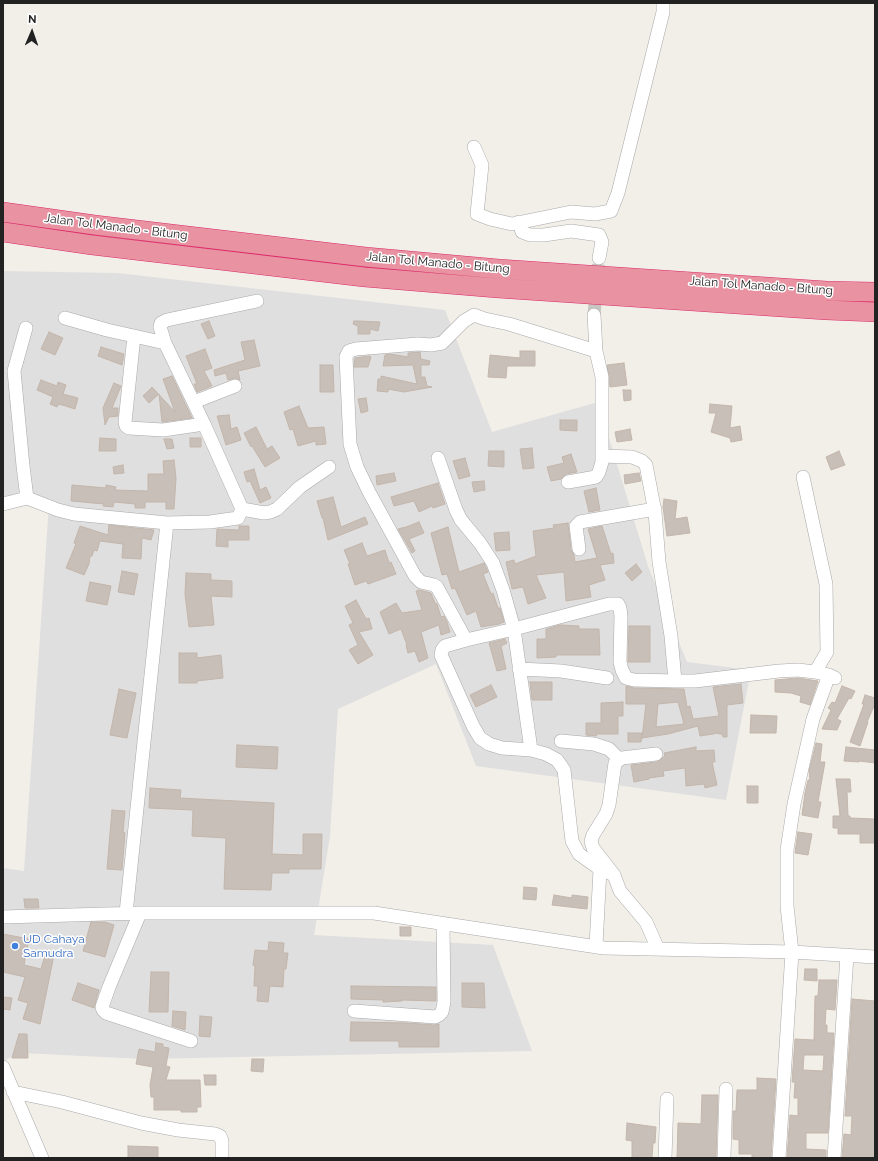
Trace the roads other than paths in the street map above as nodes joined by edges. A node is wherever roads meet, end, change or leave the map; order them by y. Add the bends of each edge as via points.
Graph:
1 (663, 3) edge
2 (474, 147) dead end
3 (3, 212) edge
4 (519, 222) junction
5 (3, 232) edge
6 (599, 258) tunnel mouth
7 (875, 292) edge
8 (257, 301) dead end
9 (875, 312) edge
10 (594, 315) tunnel mouth
11 (65, 318) dead end
12 (26, 328) dead end
13 (134, 336) junction
14 (165, 343) junction
15 (596, 351) junction
16 (235, 386) dead end
17 (194, 402) junction
18 (204, 424) junction
19 (602, 456) junction
20 (438, 458) dead end
21 (329, 467) dead end
22 (803, 477) dead end
23 (568, 482) dead end
24 (27, 498) junction
25 (3, 504) edge
26 (655, 509) junction
27 (242, 510) junction
28 (167, 524) junction
29 (579, 549) dead end
30 (514, 629) junction
31 (466, 640) junction
32 (519, 669) junction
33 (816, 672) junction
34 (607, 678) dead end
35 (675, 681) junction
36 (561, 741) dead end
37 (531, 750) junction
38 (656, 754) dead end
39 (619, 760) junction
40 (600, 869) junction
41 (614, 875) junction
42 (126, 913) junction
43 (140, 913) junction
44 (3, 917) edge
45 (443, 923) junction
46 (596, 946) junction
47 (658, 950) junction
48 (792, 952) junction
49 (847, 955) junction
50 (875, 956) edge
51 (354, 1011) dead end
52 (191, 1041) dead end
53 (3, 1068) edge
54 (726, 1089) dead end
55 (13, 1092) junction
56 (667, 1099) dead end
57 (42, 1158) edge
58 (222, 1158) edge
59 (665, 1158) edge
60 (724, 1158) edge
61 (779, 1158) edge
62 (834, 1158) edge

1 - 4 street via 663,12 618,193 611,211 595,214 572,212
2 - 4 street via 482,165 477,214 512,224
3 - 7 highway, Jalan Tol Manado - Bitung via 366,257 514,270
4 - 6 street via 522,232 530,235 571,231 599,235 602,242
5 - 9 highway, Jalan Tol Manado - Bitung via 364,277
8 - 14 street via 166,320 160,327
10 - 15 street
11 - 13 street
12 - 24 street via 14,371
13 - 14 street
13 - 18 street via 126,426 163,430
14 - 17 street
15 - 19 street via 602,377
15 - 31 street via 474,315 464,321 442,343 356,349 349,351 346,357 350,444 357,467 415,576 421,582 437,587
16 - 17 street
17 - 18 street
18 - 27 street
19 - 23 street via 596,477
19 - 26 street via 632,457 642,461 646,465
20 - 30 street via 461,520 493,564
21 - 27 street via 300,487 277,509 264,513
22 - 33 street via 826,584 827,652
24 - 25 street
24 - 28 street via 74,514
26 - 29 street via 580,522 576,526
26 - 35 street via 659,562
27 - 28 street via 238,518 230,520
28 - 42 street
30 - 31 street
30 - 32 street
30 - 35 street via 609,604 618,604 621,616 620,662 626,678
31 - 37 street via 445,646 441,656 480,738 502,748
32 - 34 street via 561,671
32 - 37 street
33 - 35 street via 779,671
33 - 48 street via 832,676 814,719 794,804 787,850 787,906
36 - 39 street via 594,744 609,749
37 - 40 street via 557,760 564,770 572,841 579,854
38 - 39 street
39 - 41 street via 615,763 606,814 592,841 593,848
40 - 41 street
40 - 46 street
41 - 47 street via 620,891 646,922
42 - 43 street
42 - 44 street
43 - 45 street via 374,913
43 - 52 street via 102,1010
45 - 46 street
45 - 51 street via 444,1002 439,1016
46 - 47 street
47 - 48 street
48 - 49 street
48 - 61 street
49 - 50 street
49 - 62 street
53 - 55 street
54 - 60 street
55 - 57 street
55 - 58 street via 141,1123 215,1134 220,1136 222,1141
56 - 59 street

